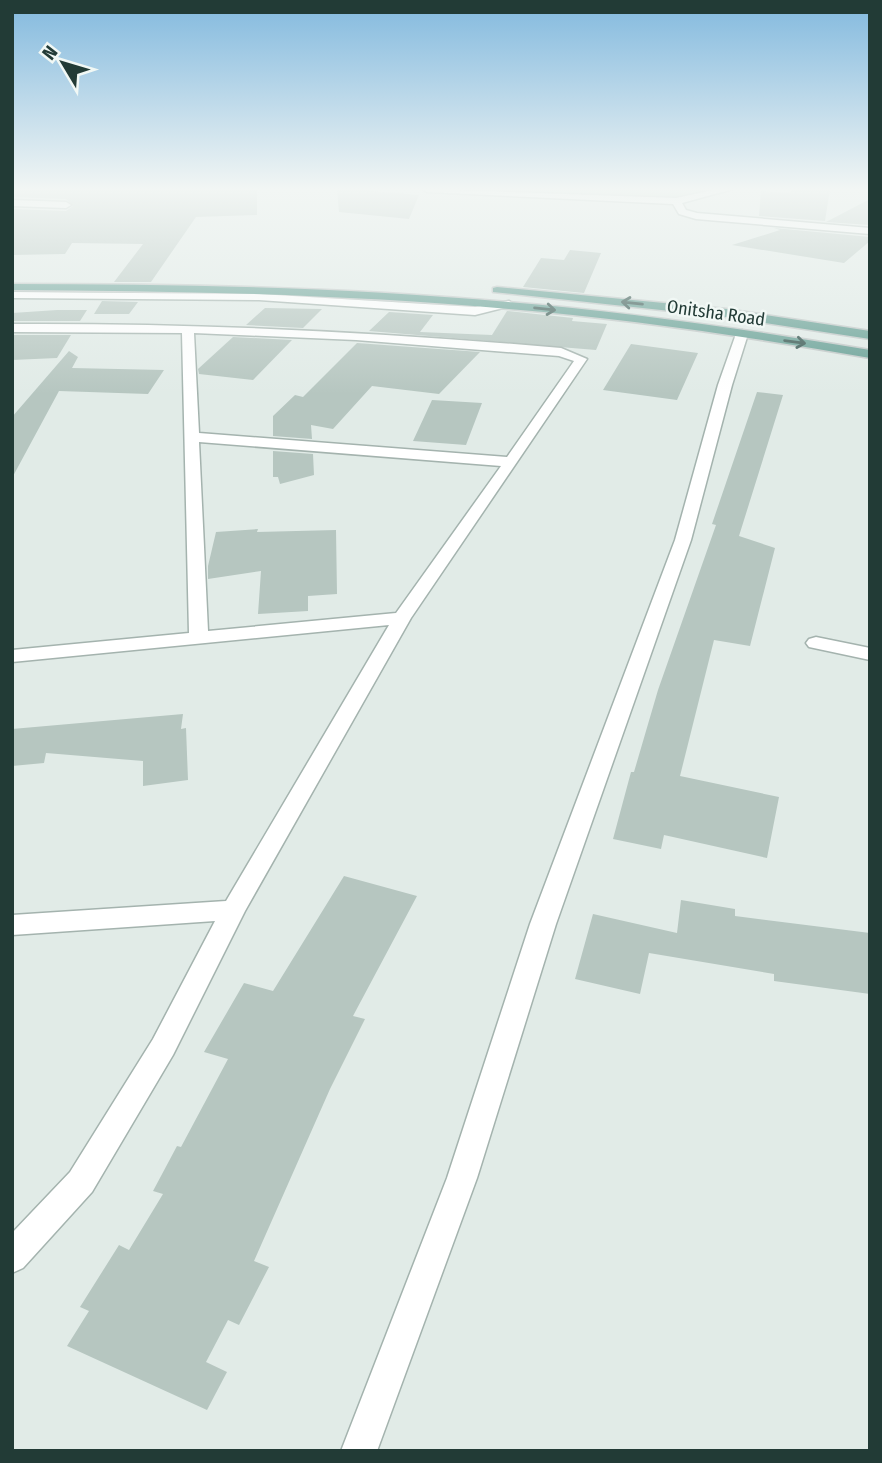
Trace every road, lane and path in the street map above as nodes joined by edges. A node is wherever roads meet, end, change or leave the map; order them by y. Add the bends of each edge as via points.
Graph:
1 (12, 287) edge
2 (486, 289) dead end
3 (12, 295) edge
4 (509, 305) junction
5 (12, 328) edge
6 (188, 328) junction
7 (742, 334) junction
8 (870, 335) edge
9 (870, 354) edge
10 (191, 438) junction
11 (512, 462) junction
12 (402, 618) junction
13 (199, 638) junction
14 (817, 643) dead end
15 (870, 654) edge
16 (12, 656) edge
17 (233, 910) junction
18 (12, 925) edge
19 (12, 1257) edge
20 (359, 1451) edge

1 - 4 main road, Onitsha Road via 282,291
8 -> 2 main road, Onitsha Road via 726,313
3 - 4 street via 258,297 475,311
4 -> 7 main road, Onitsha Road
5 - 6 street
6 - 10 street
6 - 11 street via 575,355 581,359 578,367
7 -> 9 main road, Onitsha Road
7 - 20 street via 683,540 543,924 462,1178
10 - 11 street
10 - 13 street
11 - 12 street
12 - 13 street
12 - 17 street
13 - 16 street
14 - 15 street
17 - 18 street
17 - 19 street via 163,1047 81,1182

